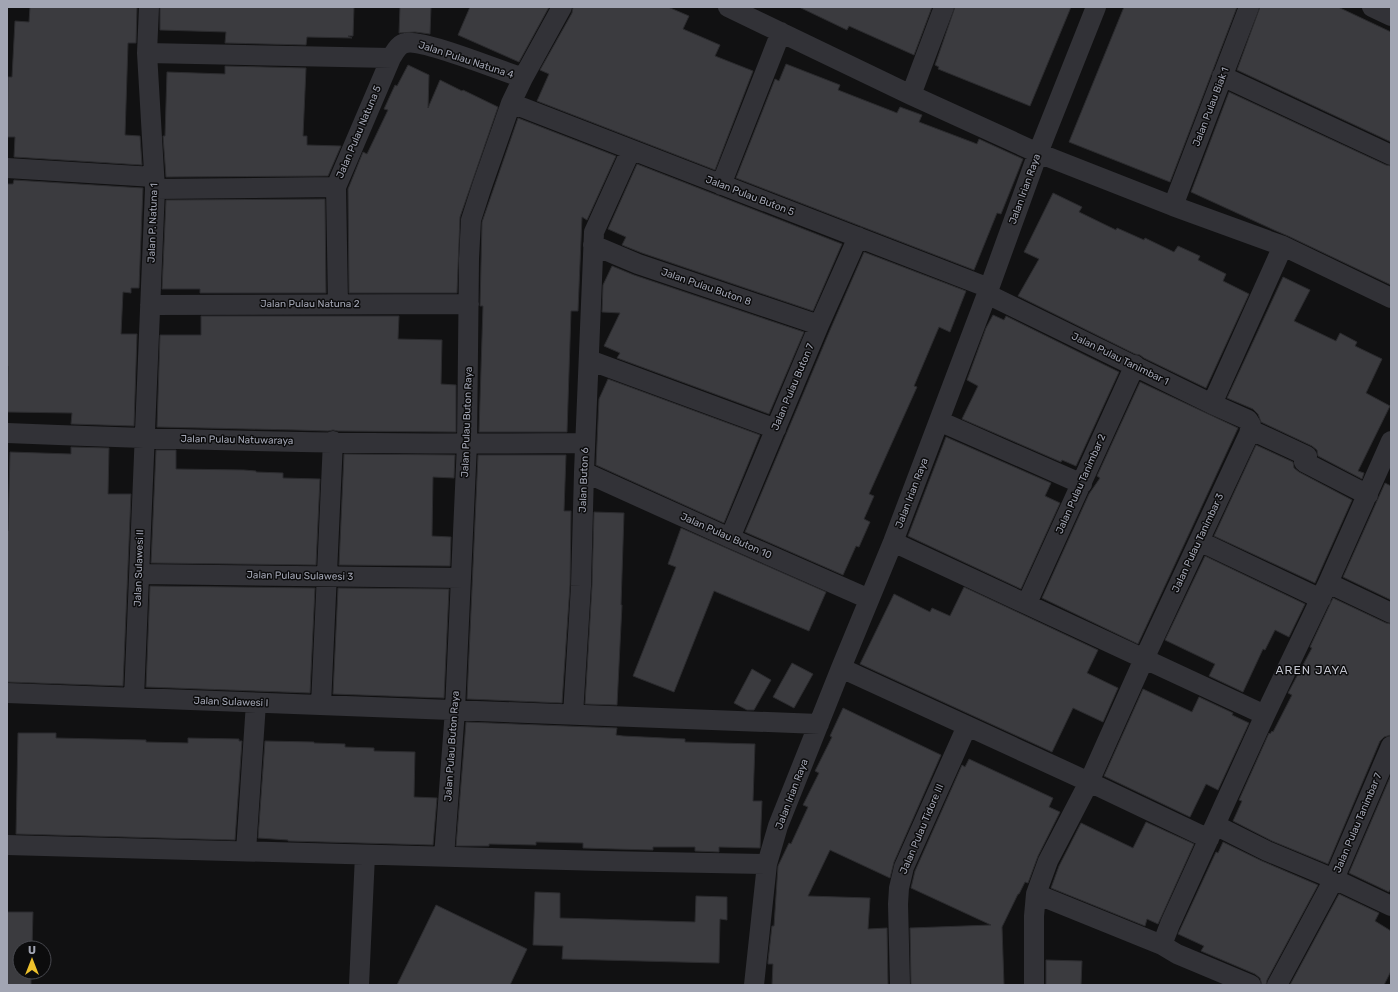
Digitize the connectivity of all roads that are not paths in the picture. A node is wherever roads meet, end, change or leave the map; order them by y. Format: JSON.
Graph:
{"nodes":[{"id":1,"x":149,"y":7,"type":"edge"},
{"id":2,"x":562,"y":7,"type":"edge"},
{"id":3,"x":728,"y":7,"type":"edge"},
{"id":4,"x":944,"y":7,"type":"edge"},
{"id":5,"x":1096,"y":7,"type":"edge"},
{"id":6,"x":1249,"y":7,"type":"edge"},
{"id":7,"x":1372,"y":7,"type":"edge"},
{"id":8,"x":1391,"y":16,"type":"edge"},
{"id":9,"x":781,"y":32,"type":"junction"},
{"id":10,"x":147,"y":53,"type":"junction"},
{"id":11,"x":391,"y":58,"type":"junction"},
{"id":12,"x":1222,"y":76,"type":"junction"},
{"id":13,"x":523,"y":78,"type":"junction"},
{"id":14,"x":911,"y":95,"type":"junction"},
{"id":15,"x":511,"y":104,"type":"junction"},
{"id":16,"x":631,"y":150,"type":"junction"},
{"id":17,"x":1038,"y":153,"type":"junction"},
{"id":18,"x":1391,"y":155,"type":"edge"},
{"id":19,"x":7,"y":168,"type":"edge"},
{"id":20,"x":155,"y":183,"type":"junction"},
{"id":21,"x":722,"y":185,"type":"junction"},
{"id":22,"x":336,"y":187,"type":"junction"},
{"id":23,"x":1174,"y":206,"type":"junction"},
{"id":24,"x":858,"y":237,"type":"junction"},
{"id":25,"x":593,"y":245,"type":"junction"},
{"id":26,"x":1283,"y":246,"type":"junction"},
{"id":27,"x":988,"y":291,"type":"junction"},
{"id":28,"x":1391,"y":298,"type":"edge"},
{"id":29,"x":338,"y":304,"type":"junction"},
{"id":30,"x":470,"y":304,"type":"junction"},
{"id":31,"x":150,"y":305,"type":"junction"},
{"id":32,"x":819,"y":325,"type":"junction"},
{"id":33,"x":589,"y":360,"type":"junction"},
{"id":34,"x":1135,"y":365,"type":"junction"},
{"id":35,"x":1212,"y":404,"type":"junction"},
{"id":36,"x":939,"y":421,"type":"junction"},
{"id":37,"x":1251,"y":428,"type":"junction"},
{"id":38,"x":776,"y":429,"type":"junction"},
{"id":39,"x":7,"y":433,"type":"edge"},
{"id":40,"x":144,"y":438,"type":"junction"},
{"id":41,"x":333,"y":442,"type":"junction"},
{"id":42,"x":1391,"y":442,"type":"edge"},
{"id":43,"x":585,"y":443,"type":"junction"},
{"id":44,"x":467,"y":444,"type":"junction"},
{"id":45,"x":1387,"y":464,"type":"edge"},
{"id":46,"x":584,"y":472,"type":"junction"},
{"id":47,"x":1082,"y":484,"type":"junction"},
{"id":48,"x":1368,"y":495,"type":"junction"},
{"id":49,"x":730,"y":538,"type":"junction"},
{"id":50,"x":1199,"y":541,"type":"junction"},
{"id":51,"x":893,"y":542,"type":"junction"},
{"id":52,"x":139,"y":574,"type":"junction"},
{"id":53,"x":327,"y":577,"type":"junction"},
{"id":54,"x":461,"y":578,"type":"junction"},
{"id":55,"x":1324,"y":591,"type":"junction"},
{"id":56,"x":870,"y":599,"type":"junction"},
{"id":57,"x":1027,"y":603,"type":"junction"},
{"id":58,"x":1391,"y":612,"type":"edge"},
{"id":59,"x":1144,"y":660,"type":"junction"},
{"id":60,"x":841,"y":668,"type":"junction"},
{"id":61,"x":7,"y":694,"type":"edge"},
{"id":62,"x":134,"y":698,"type":"junction"},
{"id":63,"x":256,"y":703,"type":"junction"},
{"id":64,"x":321,"y":705,"type":"junction"},
{"id":65,"x":455,"y":710,"type":"junction"},
{"id":66,"x":574,"y":715,"type":"junction"},
{"id":67,"x":1265,"y":715,"type":"junction"},
{"id":68,"x":819,"y":724,"type":"junction"},
{"id":69,"x":967,"y":726,"type":"junction"},
{"id":70,"x":1389,"y":757,"type":"edge"},
{"id":71,"x":1089,"y":782,"type":"junction"},
{"id":72,"x":1212,"y":832,"type":"junction"},
{"id":73,"x":7,"y":845,"type":"edge"},
{"id":74,"x":246,"y":851,"type":"junction"},
{"id":75,"x":365,"y":855,"type":"junction"},
{"id":76,"x":444,"y":857,"type":"junction"},
{"id":77,"x":767,"y":864,"type":"junction"},
{"id":78,"x":1334,"y":879,"type":"junction"},
{"id":79,"x":1036,"y":894,"type":"junction"},
{"id":80,"x":1391,"y":906,"type":"edge"},
{"id":81,"x":1162,"y":945,"type":"junction"},
{"id":82,"x":1224,"y":980,"type":"edge"},
{"id":83,"x":359,"y":985,"type":"edge"},
{"id":84,"x":754,"y":985,"type":"edge"},
{"id":85,"x":900,"y":985,"type":"edge"},
{"id":86,"x":1034,"y":985,"type":"edge"},
{"id":87,"x":1251,"y":985,"type":"edge"},
{"id":88,"x":1277,"y":985,"type":"edge"}],
"edges":[{"from":1,"to":10,"type":"street","name":"Jalan P. Natuna 1"},
{"from":2,"to":13,"type":"street","name":"Jalan Pulau Buton Raya"},
{"from":3,"to":9,"type":"street"},
{"from":4,"to":14,"type":"street"},
{"from":5,"to":17,"type":"street","name":"Jalan Irian Raya"},
{"from":6,"to":12,"type":"street","name":"Jalan Pulau Biak 1"},
{"from":7,"to":8,"type":"street"},
{"from":9,"to":14,"type":"street"},
{"from":9,"to":21,"type":"street"},
{"from":10,"to":11,"type":"street"},
{"from":10,"to":20,"type":"street","name":"Jalan P. Natuna 1"},
{"from":11,"to":13,"type":"street","name":"Jalan Pulau Natuna 4"},
{"from":11,"to":22,"type":"street","name":"Jalan Pulau Natuna 5"},
{"from":12,"to":18,"type":"street"},
{"from":12,"to":23,"type":"street","name":"Jalan Pulau Biak 1"},
{"from":13,"to":15,"type":"street","name":"Jalan Pulau Buton Raya"},
{"from":14,"to":17,"type":"street"},
{"from":15,"to":16,"type":"street","name":"Jalan Pulau Buton 5"},
{"from":15,"to":30,"type":"street","name":"Jalan Pulau Buton Raya"},
{"from":16,"to":21,"type":"street","name":"Jalan Pulau Buton 5"},
{"from":16,"to":25,"type":"street","name":"Jalan Buton 6"},
{"from":17,"to":23,"type":"street"},
{"from":17,"to":27,"type":"street","name":"Jalan Irian Raya"},
{"from":19,"to":20,"type":"street"},
{"from":20,"to":22,"type":"street"},
{"from":20,"to":31,"type":"street","name":"Jalan P. Natuna 1"},
{"from":21,"to":24,"type":"street","name":"Jalan Pulau Buton 5"},
{"from":22,"to":29,"type":"street","name":"Jalan Pulau Natuna 5"},
{"from":23,"to":26,"type":"street"},
{"from":24,"to":27,"type":"street","name":"Jalan Pulau Buton 5"},
{"from":24,"to":32,"type":"street","name":"Jalan Pulau Buton 7"},
{"from":25,"to":32,"type":"street","name":"Jalan Pulau Buton 8"},
{"from":25,"to":33,"type":"street","name":"Jalan Buton 6"},
{"from":26,"to":28,"type":"street"},
{"from":26,"to":35,"type":"street"},
{"from":27,"to":34,"type":"street","name":"Jalan Pulau Tanimbar 1"},
{"from":27,"to":36,"type":"street","name":"Jalan Irian Raya"},
{"from":29,"to":30,"type":"street","name":"Jalan Pulau Natuna 2"},
{"from":29,"to":31,"type":"street","name":"Jalan Pulau Natuna 2"},
{"from":30,"to":44,"type":"street","name":"Jalan Pulau Buton Raya"},
{"from":31,"to":40,"type":"street","name":"Jalan P. Natuna 1"},
{"from":32,"to":38,"type":"street","name":"Jalan Pulau Buton 7"},
{"from":33,"to":38,"type":"street"},
{"from":33,"to":43,"type":"street","name":"Jalan Buton 6"},
{"from":34,"to":35,"type":"street","name":"Jalan Pulau Tanimbar 1"},
{"from":34,"to":47,"type":"street","name":"Jalan Pulau Tanimbar 2"},
{"from":35,"to":37,"type":"street","name":"Jalan Pulau Tanimbar 1"},
{"from":36,"to":47,"type":"street"},
{"from":36,"to":51,"type":"street","name":"Jalan Irian Raya"},
{"from":37,"to":48,"type":"street","name":"Jalan Pulau Tanimbar 1"},
{"from":37,"to":50,"type":"street","name":"Jalan Pulau Tanimbar 3"},
{"from":38,"to":49,"type":"street","name":"Jalan Pulau Buton 7"},
{"from":39,"to":40,"type":"street","name":"Jalan Pulau Natuwaraya"},
{"from":40,"to":41,"type":"street","name":"Jalan Pulau Natuwaraya"},
{"from":40,"to":52,"type":"street","name":"Jalan Sulawesi II"},
{"from":41,"to":44,"type":"street","name":"Jalan Pulau Natuwaraya"},
{"from":41,"to":53,"type":"street"},
{"from":42,"to":45,"type":"street"},
{"from":43,"to":44,"type":"street"},
{"from":43,"to":46,"type":"street","name":"Jalan Buton 6"},
{"from":44,"to":54,"type":"street","name":"Jalan Pulau Buton Raya"},
{"from":45,"to":48,"type":"street"},
{"from":46,"to":49,"type":"street","name":"Jalan Pulau Buton 10"},
{"from":46,"to":66,"type":"street","name":"Jalan Buton 6"},
{"from":47,"to":57,"type":"street","name":"Jalan Pulau Tanimbar 2"},
{"from":48,"to":55,"type":"street"},
{"from":49,"to":56,"type":"street","name":"Jalan Pulau Buton 10"},
{"from":50,"to":55,"type":"street"},
{"from":50,"to":59,"type":"street","name":"Jalan Pulau Tanimbar 3"},
{"from":51,"to":56,"type":"street","name":"Jalan Irian Raya"},
{"from":51,"to":57,"type":"street"},
{"from":52,"to":53,"type":"street","name":"Jalan Pulau Sulawesi 3"},
{"from":52,"to":62,"type":"street","name":"Jalan Sulawesi II"},
{"from":53,"to":54,"type":"street","name":"Jalan Pulau Sulawesi 3"},
{"from":53,"to":64,"type":"street"},
{"from":54,"to":65,"type":"street","name":"Jalan Pulau Buton Raya"},
{"from":55,"to":58,"type":"street"},
{"from":55,"to":67,"type":"street"},
{"from":56,"to":60,"type":"street","name":"Jalan Irian Raya"},
{"from":57,"to":59,"type":"street"},
{"from":59,"to":67,"type":"street"},
{"from":59,"to":71,"type":"street","name":"Jalan Pulau Tanimbar 3"},
{"from":60,"to":68,"type":"street","name":"Jalan Irian Raya"},
{"from":60,"to":69,"type":"street"},
{"from":61,"to":62,"type":"street","name":"Jalan Sulawesi I"},
{"from":62,"to":63,"type":"street","name":"Jalan Sulawesi I"},
{"from":63,"to":64,"type":"street","name":"Jalan Sulawesi I"},
{"from":63,"to":74,"type":"street"},
{"from":64,"to":65,"type":"street","name":"Jalan Sulawesi I"},
{"from":65,"to":66,"type":"street","name":"Jalan Sulawesi I"},
{"from":65,"to":76,"type":"street","name":"Jalan Pulau Buton Raya"},
{"from":66,"to":68,"type":"street","name":"Jalan Sulawesi I"},
{"from":67,"to":72,"type":"street"},
{"from":68,"to":77,"type":"street","name":"Jalan Irian Raya"},
{"from":69,"to":71,"type":"street"},
{"from":69,"to":85,"type":"street","name":"Jalan Pulau Tidore III"},
{"from":70,"to":78,"type":"street","name":"Jalan Pulau Tanimbar 7"},
{"from":71,"to":72,"type":"street"},
{"from":71,"to":79,"type":"street","name":"Jalan Pulau Tanimbar 3"},
{"from":72,"to":78,"type":"street"},
{"from":72,"to":81,"type":"street"},
{"from":73,"to":74,"type":"street"},
{"from":74,"to":75,"type":"street"},
{"from":75,"to":76,"type":"street"},
{"from":75,"to":83,"type":"street"},
{"from":76,"to":77,"type":"street"},
{"from":77,"to":84,"type":"street","name":"Jalan Irian Raya"},
{"from":78,"to":80,"type":"street"},
{"from":78,"to":88,"type":"street","name":"Jalan Pulau Tanimbar 7"},
{"from":79,"to":81,"type":"street"},
{"from":79,"to":86,"type":"street","name":"Jalan Pulau Tanimbar 3"},
{"from":81,"to":82,"type":"street"},
{"from":82,"to":87,"type":"street"}]}
